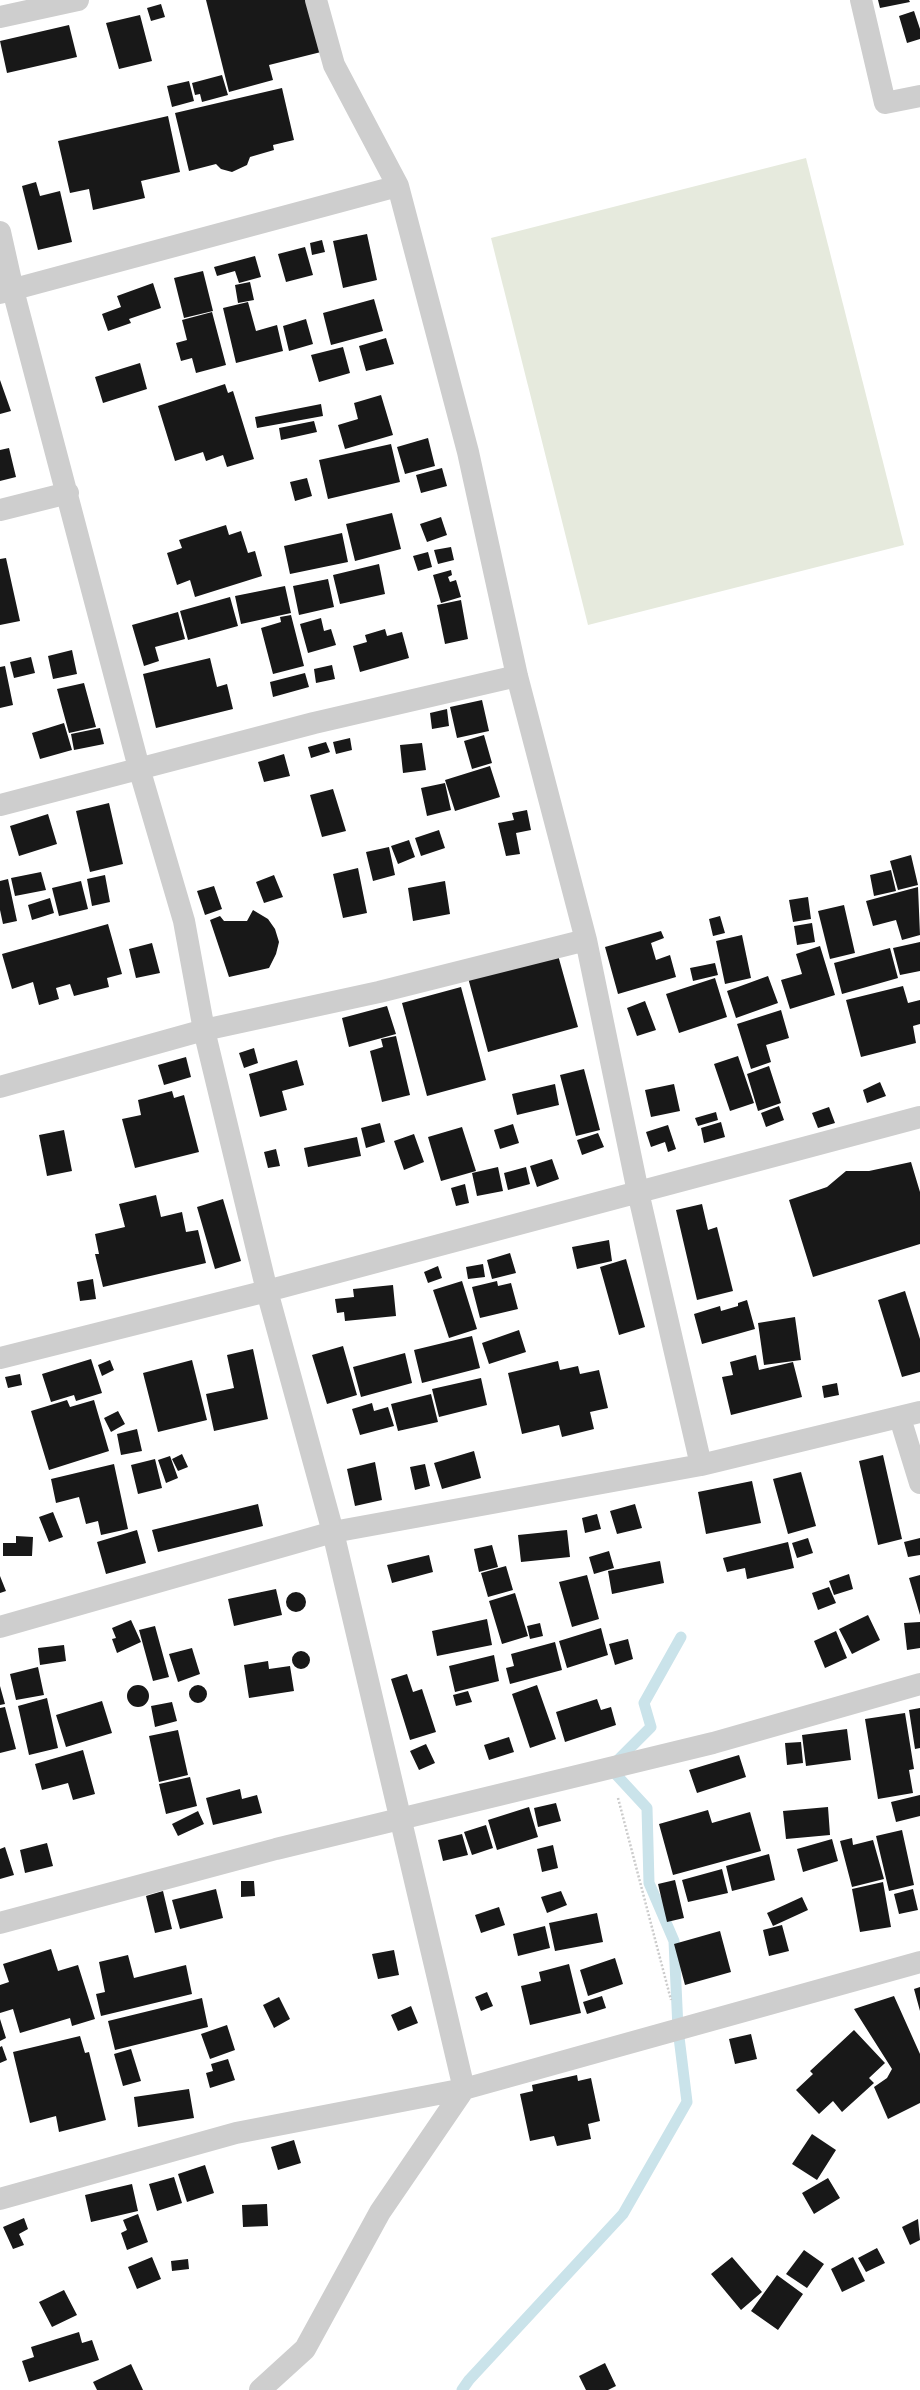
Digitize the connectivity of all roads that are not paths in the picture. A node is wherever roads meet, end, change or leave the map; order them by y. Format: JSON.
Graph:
{"nodes":[{"id":1,"x":78,"y":0,"type":"edge"},
{"id":2,"x":316,"y":0,"type":"edge"},
{"id":3,"x":861,"y":0,"type":"edge"},
{"id":4,"x":0,"y":17,"type":"edge"},
{"id":5,"x":920,"y":96,"type":"edge"},
{"id":6,"x":398,"y":186,"type":"junction"},
{"id":7,"x":0,"y":232,"type":"edge"},
{"id":8,"x":6,"y":291,"type":"edge"},
{"id":9,"x":68,"y":493,"type":"junction"},
{"id":10,"x":0,"y":510,"type":"edge"},
{"id":11,"x":518,"y":676,"type":"junction"},
{"id":12,"x":139,"y":768,"type":"junction"},
{"id":13,"x":0,"y":805,"type":"edge"},
{"id":14,"x":586,"y":940,"type":"junction"},
{"id":15,"x":204,"y":1030,"type":"junction"},
{"id":16,"x":0,"y":1087,"type":"edge"},
{"id":17,"x":920,"y":1118,"type":"edge"},
{"id":18,"x":638,"y":1192,"type":"junction"},
{"id":19,"x":267,"y":1291,"type":"junction"},
{"id":20,"x":0,"y":1358,"type":"edge"},
{"id":21,"x":910,"y":1415,"type":"edge"},
{"id":22,"x":701,"y":1464,"type":"junction"},
{"id":23,"x":920,"y":1483,"type":"edge"},
{"id":24,"x":333,"y":1532,"type":"junction"},
{"id":25,"x":0,"y":1627,"type":"edge"},
{"id":26,"x":920,"y":1684,"type":"edge"},
{"id":27,"x":400,"y":1820,"type":"junction"},
{"id":28,"x":0,"y":1923,"type":"edge"},
{"id":29,"x":920,"y":1962,"type":"edge"},
{"id":30,"x":464,"y":2089,"type":"junction"},
{"id":31,"x":0,"y":2199,"type":"edge"},
{"id":32,"x":260,"y":2390,"type":"edge"}],
"edges":[{"from":1,"to":4,"type":"street"},
{"from":2,"to":6,"type":"street"},
{"from":3,"to":5,"type":"street"},
{"from":6,"to":8,"type":"street"},
{"from":6,"to":11,"type":"street"},
{"from":7,"to":8,"type":"street"},
{"from":8,"to":9,"type":"street"},
{"from":9,"to":10,"type":"street"},
{"from":9,"to":12,"type":"street"},
{"from":11,"to":12,"type":"street"},
{"from":11,"to":14,"type":"street"},
{"from":12,"to":13,"type":"street"},
{"from":12,"to":15,"type":"street"},
{"from":14,"to":15,"type":"street"},
{"from":14,"to":18,"type":"street"},
{"from":15,"to":16,"type":"street"},
{"from":15,"to":19,"type":"street"},
{"from":17,"to":18,"type":"street"},
{"from":18,"to":19,"type":"street"},
{"from":18,"to":22,"type":"street"},
{"from":19,"to":20,"type":"street"},
{"from":19,"to":24,"type":"street"},
{"from":21,"to":22,"type":"street"},
{"from":21,"to":23,"type":"street"},
{"from":22,"to":24,"type":"street"},
{"from":24,"to":25,"type":"street"},
{"from":24,"to":27,"type":"street"},
{"from":26,"to":27,"type":"street"},
{"from":27,"to":28,"type":"street"},
{"from":27,"to":30,"type":"street"},
{"from":29,"to":30,"type":"street"},
{"from":30,"to":31,"type":"street"},
{"from":30,"to":32,"type":"street"}]}
